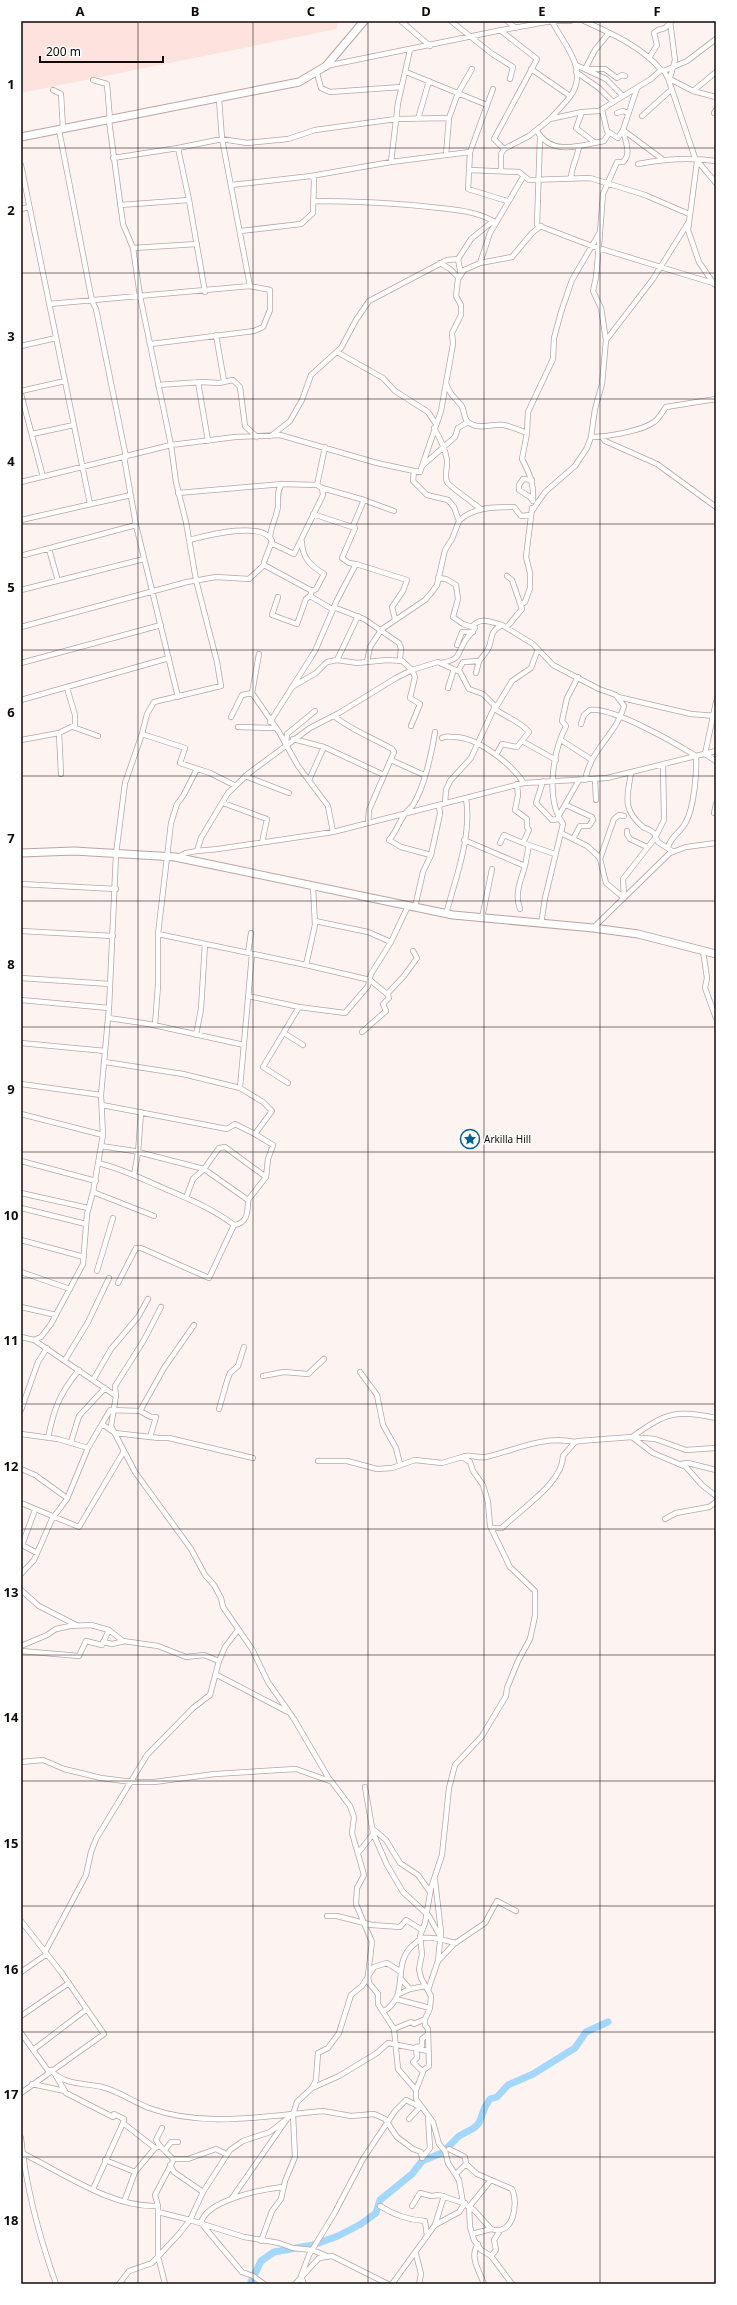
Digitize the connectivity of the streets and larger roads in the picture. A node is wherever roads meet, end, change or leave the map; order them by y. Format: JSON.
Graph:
{"nodes":[{"id":1,"x":364,"y":21,"type":"edge"},
{"id":2,"x":401,"y":21,"type":"edge"},
{"id":3,"x":451,"y":21,"type":"edge"},
{"id":4,"x":507,"y":21,"type":"edge"},
{"id":5,"x":552,"y":21,"type":"edge"},
{"id":6,"x":570,"y":21,"type":"edge"},
{"id":7,"x":584,"y":21,"type":"edge"},
{"id":8,"x":670,"y":22,"type":"edge"},
{"id":9,"x":516,"y":28,"type":"junction"},
{"id":10,"x":500,"y":30,"type":"junction"},
{"id":11,"x":609,"y":33,"type":"junction"},
{"id":12,"x":472,"y":37,"type":"junction"},
{"id":13,"x":716,"y":39,"type":"edge"},
{"id":14,"x":430,"y":46,"type":"junction"},
{"id":15,"x":410,"y":50,"type":"junction"},
{"id":16,"x":649,"y":58,"type":"junction"},
{"id":17,"x":576,"y":65,"type":"junction"},
{"id":18,"x":326,"y":66,"type":"junction"},
{"id":19,"x":674,"y":67,"type":"junction"},
{"id":20,"x":472,"y":69,"type":"dead end"},
{"id":21,"x":531,"y":69,"type":"junction"},
{"id":22,"x":585,"y":69,"type":"junction"},
{"id":23,"x":662,"y":71,"type":"junction"},
{"id":24,"x":406,"y":72,"type":"junction"},
{"id":25,"x":576,"y":72,"type":"junction"},
{"id":26,"x":716,"y":72,"type":"edge"},
{"id":27,"x":317,"y":73,"type":"junction"},
{"id":28,"x":626,"y":76,"type":"dead end"},
{"id":29,"x":669,"y":78,"type":"junction"},
{"id":30,"x":510,"y":79,"type":"dead end"},
{"id":31,"x":93,"y":80,"type":"dead end"},
{"id":32,"x":429,"y":81,"type":"junction"},
{"id":33,"x":401,"y":87,"type":"junction"},
{"id":34,"x":637,"y":88,"type":"junction"},
{"id":35,"x":493,"y":89,"type":"dead end"},
{"id":36,"x":672,"y":89,"type":"junction"},
{"id":37,"x":53,"y":90,"type":"dead end"},
{"id":38,"x":693,"y":91,"type":"junction"},
{"id":39,"x":458,"y":94,"type":"junction"},
{"id":40,"x":570,"y":96,"type":"junction"},
{"id":41,"x":623,"y":96,"type":"junction"},
{"id":42,"x":716,"y":97,"type":"edge"},
{"id":43,"x":219,"y":99,"type":"junction"},
{"id":44,"x":613,"y":102,"type":"junction"},
{"id":45,"x":487,"y":104,"type":"junction"},
{"id":46,"x":602,"y":110,"type":"junction"},
{"id":47,"x":582,"y":112,"type":"junction"},
{"id":48,"x":617,"y":113,"type":"dead end"},
{"id":49,"x":628,"y":113,"type":"junction"},
{"id":50,"x":642,"y":116,"type":"dead end"},
{"id":51,"x":418,"y":118,"type":"junction"},
{"id":52,"x":449,"y":118,"type":"junction"},
{"id":53,"x":396,"y":119,"type":"junction"},
{"id":54,"x":550,"y":119,"type":"junction"},
{"id":55,"x":109,"y":120,"type":"junction"},
{"id":56,"x":61,"y":130,"type":"junction"},
{"id":57,"x":623,"y":130,"type":"junction"},
{"id":58,"x":537,"y":131,"type":"junction"},
{"id":59,"x":609,"y":133,"type":"junction"},
{"id":60,"x":540,"y":137,"type":"junction"},
{"id":61,"x":21,"y":138,"type":"edge"},
{"id":62,"x":222,"y":138,"type":"junction"},
{"id":63,"x":594,"y":142,"type":"junction"},
{"id":64,"x":580,"y":147,"type":"junction"},
{"id":65,"x":178,"y":148,"type":"junction"},
{"id":66,"x":504,"y":149,"type":"junction"},
{"id":67,"x":470,"y":152,"type":"junction"},
{"id":68,"x":446,"y":155,"type":"junction"},
{"id":69,"x":113,"y":158,"type":"junction"},
{"id":70,"x":662,"y":159,"type":"junction"},
{"id":71,"x":696,"y":160,"type":"junction"},
{"id":72,"x":716,"y":160,"type":"edge"},
{"id":73,"x":390,"y":162,"type":"junction"},
{"id":74,"x":638,"y":164,"type":"dead end"},
{"id":75,"x":21,"y":166,"type":"edge"},
{"id":76,"x":470,"y":170,"type":"junction"},
{"id":77,"x":501,"y":171,"type":"junction"},
{"id":78,"x":311,"y":176,"type":"junction"},
{"id":79,"x":523,"y":177,"type":"junction"},
{"id":80,"x":571,"y":177,"type":"junction"},
{"id":81,"x":540,"y":179,"type":"junction"},
{"id":82,"x":606,"y":183,"type":"junction"},
{"id":83,"x":716,"y":183,"type":"edge"},
{"id":84,"x":231,"y":185,"type":"junction"},
{"id":85,"x":189,"y":200,"type":"junction"},
{"id":86,"x":314,"y":201,"type":"junction"},
{"id":87,"x":508,"y":201,"type":"junction"},
{"id":88,"x":120,"y":205,"type":"junction"},
{"id":89,"x":30,"y":207,"type":"junction"},
{"id":90,"x":21,"y":209,"type":"edge"},
{"id":91,"x":690,"y":214,"type":"junction"},
{"id":92,"x":494,"y":222,"type":"junction"},
{"id":93,"x":688,"y":223,"type":"junction"},
{"id":94,"x":542,"y":226,"type":"junction"},
{"id":95,"x":240,"y":231,"type":"junction"},
{"id":96,"x":600,"y":232,"type":"junction"},
{"id":97,"x":197,"y":244,"type":"junction"},
{"id":98,"x":592,"y":246,"type":"junction"},
{"id":99,"x":132,"y":248,"type":"junction"},
{"id":100,"x":600,"y":248,"type":"junction"},
{"id":101,"x":458,"y":258,"type":"junction"},
{"id":102,"x":440,"y":263,"type":"junction"},
{"id":103,"x":480,"y":263,"type":"junction"},
{"id":104,"x":660,"y":267,"type":"junction"},
{"id":105,"x":460,"y":276,"type":"junction"},
{"id":106,"x":715,"y":285,"type":"edge"},
{"id":107,"x":250,"y":286,"type":"junction"},
{"id":108,"x":205,"y":292,"type":"junction"},
{"id":109,"x":140,"y":296,"type":"junction"},
{"id":110,"x":92,"y":301,"type":"junction"},
{"id":111,"x":49,"y":304,"type":"junction"},
{"id":112,"x":216,"y":336,"type":"junction"},
{"id":113,"x":56,"y":338,"type":"junction"},
{"id":114,"x":606,"y":340,"type":"junction"},
{"id":115,"x":151,"y":344,"type":"junction"},
{"id":116,"x":21,"y":346,"type":"edge"},
{"id":117,"x":337,"y":352,"type":"junction"},
{"id":118,"x":65,"y":381,"type":"junction"},
{"id":119,"x":224,"y":381,"type":"junction"},
{"id":120,"x":198,"y":382,"type":"junction"},
{"id":121,"x":446,"y":382,"type":"junction"},
{"id":122,"x":158,"y":385,"type":"junction"},
{"id":123,"x":21,"y":392,"type":"edge"},
{"id":124,"x":716,"y":399,"type":"edge"},
{"id":125,"x":468,"y":422,"type":"junction"},
{"id":126,"x":74,"y":425,"type":"junction"},
{"id":127,"x":435,"y":426,"type":"junction"},
{"id":128,"x":527,"y":433,"type":"junction"},
{"id":129,"x":32,"y":434,"type":"junction"},
{"id":130,"x":271,"y":436,"type":"junction"},
{"id":131,"x":258,"y":437,"type":"junction"},
{"id":132,"x":602,"y":437,"type":"junction"},
{"id":133,"x":591,"y":438,"type":"junction"},
{"id":134,"x":208,"y":440,"type":"junction"},
{"id":135,"x":171,"y":445,"type":"junction"},
{"id":136,"x":325,"y":447,"type":"junction"},
{"id":137,"x":444,"y":447,"type":"junction"},
{"id":138,"x":125,"y":457,"type":"junction"},
{"id":139,"x":82,"y":467,"type":"junction"},
{"id":140,"x":421,"y":468,"type":"junction"},
{"id":141,"x":414,"y":472,"type":"junction"},
{"id":142,"x":43,"y":477,"type":"junction"},
{"id":143,"x":532,"y":480,"type":"junction"},
{"id":144,"x":21,"y":482,"type":"edge"},
{"id":145,"x":282,"y":484,"type":"junction"},
{"id":146,"x":320,"y":487,"type":"junction"},
{"id":147,"x":178,"y":493,"type":"junction"},
{"id":148,"x":131,"y":495,"type":"junction"},
{"id":149,"x":364,"y":500,"type":"junction"},
{"id":150,"x":533,"y":500,"type":"junction"},
{"id":151,"x":90,"y":504,"type":"junction"},
{"id":152,"x":716,"y":507,"type":"edge"},
{"id":153,"x":482,"y":509,"type":"junction"},
{"id":154,"x":394,"y":511,"type":"dead end"},
{"id":155,"x":531,"y":513,"type":"junction"},
{"id":156,"x":313,"y":514,"type":"junction"},
{"id":157,"x":21,"y":520,"type":"edge"},
{"id":158,"x":458,"y":521,"type":"junction"},
{"id":159,"x":136,"y":525,"type":"junction"},
{"id":160,"x":353,"y":526,"type":"junction"},
{"id":161,"x":189,"y":540,"type":"junction"},
{"id":162,"x":270,"y":540,"type":"junction"},
{"id":163,"x":302,"y":541,"type":"junction"},
{"id":164,"x":49,"y":549,"type":"junction"},
{"id":165,"x":24,"y":555,"type":"dead end"},
{"id":166,"x":144,"y":559,"type":"junction"},
{"id":167,"x":356,"y":564,"type":"junction"},
{"id":168,"x":264,"y":566,"type":"junction"},
{"id":169,"x":507,"y":576,"type":"dead end"},
{"id":170,"x":438,"y":578,"type":"junction"},
{"id":171,"x":196,"y":580,"type":"junction"},
{"id":172,"x":58,"y":581,"type":"junction"},
{"id":173,"x":21,"y":590,"type":"edge"},
{"id":174,"x":154,"y":591,"type":"junction"},
{"id":175,"x":312,"y":591,"type":"junction"},
{"id":176,"x":310,"y":596,"type":"junction"},
{"id":177,"x":278,"y":597,"type":"dead end"},
{"id":178,"x":522,"y":604,"type":"junction"},
{"id":179,"x":332,"y":609,"type":"junction"},
{"id":180,"x":358,"y":616,"type":"junction"},
{"id":181,"x":395,"y":619,"type":"junction"},
{"id":182,"x":161,"y":625,"type":"junction"},
{"id":183,"x":502,"y":625,"type":"junction"},
{"id":184,"x":21,"y":627,"type":"edge"},
{"id":185,"x":507,"y":627,"type":"junction"},
{"id":186,"x":382,"y":630,"type":"junction"},
{"id":187,"x":472,"y":630,"type":"junction"},
{"id":188,"x":457,"y":645,"type":"dead end"},
{"id":189,"x":538,"y":649,"type":"junction"},
{"id":190,"x":259,"y":654,"type":"dead end"},
{"id":191,"x":170,"y":658,"type":"junction"},
{"id":192,"x":337,"y":660,"type":"junction"},
{"id":193,"x":402,"y":661,"type":"junction"},
{"id":194,"x":479,"y":661,"type":"junction"},
{"id":195,"x":367,"y":662,"type":"junction"},
{"id":196,"x":21,"y":663,"type":"edge"},
{"id":197,"x":441,"y":663,"type":"junction"},
{"id":198,"x":412,"y":670,"type":"junction"},
{"id":199,"x":456,"y":670,"type":"junction"},
{"id":200,"x":476,"y":673,"type":"dead end"},
{"id":201,"x":578,"y":677,"type":"junction"},
{"id":202,"x":292,"y":687,"type":"junction"},
{"id":203,"x":67,"y":688,"type":"junction"},
{"id":204,"x":448,"y":688,"type":"dead end"},
{"id":205,"x":252,"y":693,"type":"junction"},
{"id":206,"x":178,"y":697,"type":"junction"},
{"id":207,"x":618,"y":697,"type":"junction"},
{"id":208,"x":21,"y":700,"type":"edge"},
{"id":209,"x":716,"y":702,"type":"edge"},
{"id":210,"x":495,"y":709,"type":"junction"},
{"id":211,"x":315,"y":711,"type":"dead end"},
{"id":212,"x":334,"y":716,"type":"junction"},
{"id":213,"x":714,"y":716,"type":"edge"},
{"id":214,"x":231,"y":717,"type":"dead end"},
{"id":215,"x":620,"y":717,"type":"junction"},
{"id":216,"x":270,"y":722,"type":"junction"},
{"id":217,"x":581,"y":724,"type":"dead end"},
{"id":218,"x":412,"y":726,"type":"dead end"},
{"id":219,"x":73,"y":727,"type":"junction"},
{"id":220,"x":238,"y":727,"type":"dead end"},
{"id":221,"x":275,"y":728,"type":"junction"},
{"id":222,"x":435,"y":732,"type":"dead end"},
{"id":223,"x":59,"y":733,"type":"junction"},
{"id":224,"x":142,"y":734,"type":"junction"},
{"id":225,"x":98,"y":736,"type":"dead end"},
{"id":226,"x":442,"y":738,"type":"dead end"},
{"id":227,"x":293,"y":739,"type":"junction"},
{"id":228,"x":21,"y":740,"type":"edge"},
{"id":229,"x":561,"y":740,"type":"junction"},
{"id":230,"x":522,"y":741,"type":"junction"},
{"id":231,"x":286,"y":744,"type":"junction"},
{"id":232,"x":478,"y":744,"type":"junction"},
{"id":233,"x":324,"y":748,"type":"junction"},
{"id":234,"x":716,"y":751,"type":"edge"},
{"id":235,"x":705,"y":754,"type":"junction"},
{"id":236,"x":496,"y":755,"type":"junction"},
{"id":237,"x":696,"y":756,"type":"junction"},
{"id":238,"x":391,"y":760,"type":"junction"},
{"id":239,"x":556,"y":760,"type":"junction"},
{"id":240,"x":592,"y":760,"type":"junction"},
{"id":241,"x":716,"y":761,"type":"edge"},
{"id":242,"x":663,"y":764,"type":"junction"},
{"id":243,"x":197,"y":769,"type":"junction"},
{"id":244,"x":631,"y":773,"type":"junction"},
{"id":245,"x":61,"y":774,"type":"dead end"},
{"id":246,"x":384,"y":775,"type":"junction"},
{"id":247,"x":244,"y":776,"type":"junction"},
{"id":248,"x":424,"y":776,"type":"junction"},
{"id":249,"x":595,"y":779,"type":"junction"},
{"id":250,"x":309,"y":780,"type":"junction"},
{"id":251,"x":553,"y":780,"type":"junction"},
{"id":252,"x":579,"y":780,"type":"junction"},
{"id":253,"x":586,"y":780,"type":"junction"},
{"id":254,"x":542,"y":781,"type":"junction"},
{"id":255,"x":524,"y":783,"type":"junction"},
{"id":256,"x":517,"y":784,"type":"junction"},
{"id":257,"x":234,"y":785,"type":"junction"},
{"id":258,"x":289,"y":793,"type":"dead end"},
{"id":259,"x":466,"y":798,"type":"junction"},
{"id":260,"x":596,"y":800,"type":"dead end"},
{"id":261,"x":223,"y":803,"type":"junction"},
{"id":262,"x":444,"y":803,"type":"junction"},
{"id":263,"x":716,"y":804,"type":"edge"},
{"id":264,"x":439,"y":805,"type":"junction"},
{"id":265,"x":566,"y":805,"type":"junction"},
{"id":266,"x":714,"y":813,"type":"dead end"},
{"id":267,"x":404,"y":814,"type":"junction"},
{"id":268,"x":624,"y":816,"type":"dead end"},
{"id":269,"x":558,"y":818,"type":"junction"},
{"id":270,"x":368,"y":823,"type":"junction"},
{"id":271,"x":628,"y":831,"type":"dead end"},
{"id":272,"x":333,"y":832,"type":"junction"},
{"id":273,"x":561,"y":833,"type":"junction"},
{"id":274,"x":655,"y":838,"type":"junction"},
{"id":275,"x":573,"y":839,"type":"junction"},
{"id":276,"x":464,"y":840,"type":"junction"},
{"id":277,"x":262,"y":843,"type":"junction"},
{"id":278,"x":500,"y":843,"type":"dead end"},
{"id":279,"x":523,"y":843,"type":"junction"},
{"id":280,"x":716,"y":843,"type":"edge"},
{"id":281,"x":529,"y":845,"type":"junction"},
{"id":282,"x":647,"y":847,"type":"junction"},
{"id":283,"x":668,"y":847,"type":"junction"},
{"id":284,"x":197,"y":850,"type":"junction"},
{"id":285,"x":21,"y":853,"type":"edge"},
{"id":286,"x":670,"y":853,"type":"junction"},
{"id":287,"x":116,"y":854,"type":"junction"},
{"id":288,"x":555,"y":854,"type":"junction"},
{"id":289,"x":431,"y":855,"type":"junction"},
{"id":290,"x":167,"y":857,"type":"junction"},
{"id":291,"x":178,"y":857,"type":"junction"},
{"id":292,"x":600,"y":859,"type":"junction"},
{"id":293,"x":526,"y":866,"type":"junction"},
{"id":294,"x":492,"y":869,"type":"dead end"},
{"id":295,"x":21,"y":884,"type":"edge"},
{"id":296,"x":313,"y":886,"type":"junction"},
{"id":297,"x":116,"y":889,"type":"junction"},
{"id":298,"x":624,"y":898,"type":"junction"},
{"id":299,"x":411,"y":907,"type":"junction"},
{"id":300,"x":520,"y":909,"type":"dead end"},
{"id":301,"x":446,"y":914,"type":"junction"},
{"id":302,"x":482,"y":918,"type":"junction"},
{"id":303,"x":315,"y":921,"type":"junction"},
{"id":304,"x":541,"y":924,"type":"junction"},
{"id":305,"x":594,"y":928,"type":"junction"},
{"id":306,"x":21,"y":931,"type":"edge"},
{"id":307,"x":251,"y":933,"type":"dead end"},
{"id":308,"x":158,"y":934,"type":"junction"},
{"id":309,"x":113,"y":936,"type":"junction"},
{"id":310,"x":391,"y":942,"type":"junction"},
{"id":311,"x":205,"y":944,"type":"junction"},
{"id":312,"x":413,"y":951,"type":"dead end"},
{"id":313,"x":703,"y":951,"type":"junction"},
{"id":314,"x":250,"y":953,"type":"junction"},
{"id":315,"x":716,"y":954,"type":"edge"},
{"id":316,"x":306,"y":965,"type":"junction"},
{"id":317,"x":21,"y":978,"type":"edge"},
{"id":318,"x":370,"y":980,"type":"junction"},
{"id":319,"x":110,"y":984,"type":"junction"},
{"id":320,"x":387,"y":994,"type":"junction"},
{"id":321,"x":248,"y":996,"type":"junction"},
{"id":322,"x":21,"y":1000,"type":"edge"},
{"id":323,"x":299,"y":1007,"type":"junction"},
{"id":324,"x":109,"y":1008,"type":"junction"},
{"id":325,"x":109,"y":1018,"type":"junction"},
{"id":326,"x":716,"y":1018,"type":"edge"},
{"id":327,"x":155,"y":1025,"type":"junction"},
{"id":328,"x":362,"y":1032,"type":"dead end"},
{"id":329,"x":284,"y":1033,"type":"junction"},
{"id":330,"x":196,"y":1035,"type":"junction"},
{"id":331,"x":21,"y":1043,"type":"edge"},
{"id":332,"x":244,"y":1045,"type":"junction"},
{"id":333,"x":303,"y":1045,"type":"dead end"},
{"id":334,"x":105,"y":1051,"type":"junction"},
{"id":335,"x":105,"y":1062,"type":"junction"},
{"id":336,"x":288,"y":1083,"type":"dead end"},
{"id":337,"x":21,"y":1084,"type":"edge"},
{"id":338,"x":240,"y":1088,"type":"junction"},
{"id":339,"x":101,"y":1095,"type":"junction"},
{"id":340,"x":102,"y":1105,"type":"junction"},
{"id":341,"x":141,"y":1112,"type":"junction"},
{"id":342,"x":21,"y":1114,"type":"edge"},
{"id":343,"x":255,"y":1134,"type":"junction"},
{"id":344,"x":102,"y":1135,"type":"junction"},
{"id":345,"x":101,"y":1146,"type":"junction"},
{"id":346,"x":138,"y":1152,"type":"junction"},
{"id":347,"x":21,"y":1161,"type":"edge"},
{"id":348,"x":98,"y":1163,"type":"junction"},
{"id":349,"x":204,"y":1169,"type":"junction"},
{"id":350,"x":134,"y":1175,"type":"junction"},
{"id":351,"x":266,"y":1177,"type":"junction"},
{"id":352,"x":96,"y":1181,"type":"junction"},
{"id":353,"x":94,"y":1192,"type":"junction"},
{"id":354,"x":21,"y":1193,"type":"edge"},
{"id":355,"x":186,"y":1198,"type":"junction"},
{"id":356,"x":248,"y":1200,"type":"junction"},
{"id":357,"x":21,"y":1208,"type":"edge"},
{"id":358,"x":88,"y":1208,"type":"junction"},
{"id":359,"x":154,"y":1216,"type":"dead end"},
{"id":360,"x":113,"y":1218,"type":"dead end"},
{"id":361,"x":86,"y":1224,"type":"junction"},
{"id":362,"x":234,"y":1225,"type":"junction"},
{"id":363,"x":21,"y":1240,"type":"edge"},
{"id":364,"x":84,"y":1256,"type":"junction"},
{"id":365,"x":97,"y":1271,"type":"dead end"},
{"id":366,"x":21,"y":1272,"type":"edge"},
{"id":367,"x":109,"y":1278,"type":"dead end"},
{"id":368,"x":118,"y":1282,"type":"dead end"},
{"id":369,"x":70,"y":1289,"type":"junction"},
{"id":370,"x":148,"y":1299,"type":"dead end"},
{"id":371,"x":21,"y":1307,"type":"edge"},
{"id":372,"x":161,"y":1307,"type":"dead end"},
{"id":373,"x":56,"y":1315,"type":"junction"},
{"id":374,"x":194,"y":1325,"type":"dead end"},
{"id":375,"x":21,"y":1337,"type":"edge"},
{"id":376,"x":34,"y":1340,"type":"junction"},
{"id":377,"x":244,"y":1347,"type":"dead end"},
{"id":378,"x":47,"y":1348,"type":"junction"},
{"id":379,"x":324,"y":1359,"type":"dead end"},
{"id":380,"x":65,"y":1360,"type":"junction"},
{"id":381,"x":79,"y":1370,"type":"junction"},
{"id":382,"x":360,"y":1372,"type":"dead end"},
{"id":383,"x":263,"y":1376,"type":"dead end"},
{"id":384,"x":93,"y":1380,"type":"junction"},
{"id":385,"x":105,"y":1388,"type":"junction"},
{"id":386,"x":116,"y":1396,"type":"junction"},
{"id":387,"x":219,"y":1409,"type":"dead end"},
{"id":388,"x":21,"y":1410,"type":"edge"},
{"id":389,"x":114,"y":1411,"type":"junction"},
{"id":390,"x":140,"y":1411,"type":"junction"},
{"id":391,"x":716,"y":1418,"type":"edge"},
{"id":392,"x":102,"y":1424,"type":"junction"},
{"id":393,"x":115,"y":1433,"type":"junction"},
{"id":394,"x":21,"y":1434,"type":"edge"},
{"id":395,"x":150,"y":1437,"type":"junction"},
{"id":396,"x":632,"y":1437,"type":"junction"},
{"id":397,"x":48,"y":1438,"type":"junction"},
{"id":398,"x":71,"y":1442,"type":"junction"},
{"id":399,"x":575,"y":1442,"type":"junction"},
{"id":400,"x":88,"y":1448,"type":"junction"},
{"id":401,"x":716,"y":1448,"type":"edge"},
{"id":402,"x":124,"y":1451,"type":"junction"},
{"id":403,"x":462,"y":1457,"type":"junction"},
{"id":404,"x":253,"y":1458,"type":"dead end"},
{"id":405,"x":318,"y":1461,"type":"dead end"},
{"id":406,"x":400,"y":1464,"type":"junction"},
{"id":407,"x":680,"y":1464,"type":"junction"},
{"id":408,"x":21,"y":1470,"type":"edge"},
{"id":409,"x":716,"y":1470,"type":"edge"},
{"id":410,"x":715,"y":1494,"type":"edge"},
{"id":411,"x":67,"y":1498,"type":"junction"},
{"id":412,"x":716,"y":1502,"type":"edge"},
{"id":413,"x":21,"y":1503,"type":"edge"},
{"id":414,"x":35,"y":1510,"type":"junction"},
{"id":415,"x":53,"y":1517,"type":"junction"},
{"id":416,"x":665,"y":1519,"type":"dead end"},
{"id":417,"x":492,"y":1528,"type":"junction"},
{"id":418,"x":38,"y":1553,"type":"junction"},
{"id":419,"x":21,"y":1574,"type":"edge"},
{"id":420,"x":21,"y":1590,"type":"edge"},
{"id":421,"x":76,"y":1625,"type":"junction"},
{"id":422,"x":109,"y":1630,"type":"junction"},
{"id":423,"x":238,"y":1630,"type":"junction"},
{"id":424,"x":125,"y":1641,"type":"junction"},
{"id":425,"x":104,"y":1642,"type":"junction"},
{"id":426,"x":21,"y":1646,"type":"edge"},
{"id":427,"x":21,"y":1651,"type":"edge"},
{"id":428,"x":219,"y":1661,"type":"junction"},
{"id":429,"x":217,"y":1675,"type":"junction"},
{"id":430,"x":289,"y":1712,"type":"junction"},
{"id":431,"x":21,"y":1762,"type":"edge"},
{"id":432,"x":132,"y":1782,"type":"junction"},
{"id":433,"x":332,"y":1782,"type":"junction"},
{"id":434,"x":365,"y":1787,"type":"dead end"},
{"id":435,"x":373,"y":1831,"type":"junction"},
{"id":436,"x":358,"y":1853,"type":"junction"},
{"id":437,"x":435,"y":1877,"type":"junction"},
{"id":438,"x":430,"y":1892,"type":"junction"},
{"id":439,"x":516,"y":1911,"type":"dead end"},
{"id":440,"x":427,"y":1914,"type":"junction"},
{"id":441,"x":327,"y":1916,"type":"dead end"},
{"id":442,"x":21,"y":1921,"type":"edge"},
{"id":443,"x":366,"y":1923,"type":"junction"},
{"id":444,"x":422,"y":1930,"type":"junction"},
{"id":445,"x":421,"y":1938,"type":"junction"},
{"id":446,"x":440,"y":1939,"type":"junction"},
{"id":447,"x":456,"y":1942,"type":"junction"},
{"id":448,"x":46,"y":1953,"type":"junction"},
{"id":449,"x":438,"y":1962,"type":"junction"},
{"id":450,"x":21,"y":1972,"type":"edge"},
{"id":451,"x":401,"y":1972,"type":"junction"},
{"id":452,"x":368,"y":1975,"type":"junction"},
{"id":453,"x":401,"y":1979,"type":"junction"},
{"id":454,"x":69,"y":1983,"type":"junction"},
{"id":455,"x":426,"y":1988,"type":"junction"},
{"id":456,"x":410,"y":1989,"type":"junction"},
{"id":457,"x":399,"y":1994,"type":"junction"},
{"id":458,"x":396,"y":1999,"type":"junction"},
{"id":459,"x":430,"y":2008,"type":"junction"},
{"id":460,"x":87,"y":2009,"type":"junction"},
{"id":461,"x":383,"y":2012,"type":"junction"},
{"id":462,"x":21,"y":2016,"type":"edge"},
{"id":463,"x":425,"y":2019,"type":"junction"},
{"id":464,"x":394,"y":2029,"type":"junction"},
{"id":465,"x":21,"y":2033,"type":"edge"},
{"id":466,"x":428,"y":2034,"type":"junction"},
{"id":467,"x":396,"y":2046,"type":"junction"},
{"id":468,"x":416,"y":2047,"type":"junction"},
{"id":469,"x":33,"y":2050,"type":"junction"},
{"id":470,"x":428,"y":2051,"type":"junction"},
{"id":471,"x":50,"y":2071,"type":"junction"},
{"id":472,"x":422,"y":2071,"type":"junction"},
{"id":473,"x":56,"y":2076,"type":"junction"},
{"id":474,"x":32,"y":2084,"type":"junction"},
{"id":475,"x":312,"y":2088,"type":"junction"},
{"id":476,"x":416,"y":2090,"type":"junction"},
{"id":477,"x":65,"y":2092,"type":"junction"},
{"id":478,"x":21,"y":2093,"type":"edge"},
{"id":479,"x":420,"y":2107,"type":"junction"},
{"id":480,"x":292,"y":2114,"type":"junction"},
{"id":481,"x":428,"y":2117,"type":"junction"},
{"id":482,"x":409,"y":2119,"type":"dead end"},
{"id":483,"x":388,"y":2122,"type":"junction"},
{"id":484,"x":123,"y":2123,"type":"junction"},
{"id":485,"x":162,"y":2128,"type":"dead end"},
{"id":486,"x":21,"y":2138,"type":"edge"},
{"id":487,"x":178,"y":2142,"type":"dead end"},
{"id":488,"x":158,"y":2147,"type":"junction"},
{"id":489,"x":449,"y":2149,"type":"dead end"},
{"id":490,"x":165,"y":2150,"type":"junction"},
{"id":491,"x":22,"y":2154,"type":"edge"},
{"id":492,"x":226,"y":2154,"type":"junction"},
{"id":493,"x":174,"y":2159,"type":"junction"},
{"id":494,"x":105,"y":2160,"type":"junction"},
{"id":495,"x":466,"y":2164,"type":"junction"},
{"id":496,"x":170,"y":2165,"type":"junction"},
{"id":497,"x":135,"y":2172,"type":"junction"},
{"id":498,"x":456,"y":2174,"type":"junction"},
{"id":499,"x":490,"y":2181,"type":"junction"},
{"id":500,"x":283,"y":2187,"type":"junction"},
{"id":501,"x":93,"y":2189,"type":"junction"},
{"id":502,"x":203,"y":2192,"type":"junction"},
{"id":503,"x":444,"y":2196,"type":"junction"},
{"id":504,"x":232,"y":2198,"type":"junction"},
{"id":505,"x":124,"y":2202,"type":"junction"},
{"id":506,"x":464,"y":2203,"type":"junction"},
{"id":507,"x":158,"y":2206,"type":"junction"},
{"id":508,"x":380,"y":2206,"type":"dead end"},
{"id":509,"x":412,"y":2206,"type":"dead end"},
{"id":510,"x":469,"y":2207,"type":"junction"},
{"id":511,"x":158,"y":2212,"type":"junction"},
{"id":512,"x":190,"y":2220,"type":"junction"},
{"id":513,"x":201,"y":2223,"type":"junction"},
{"id":514,"x":436,"y":2225,"type":"junction"},
{"id":515,"x":494,"y":2229,"type":"junction"},
{"id":516,"x":472,"y":2234,"type":"junction"},
{"id":517,"x":427,"y":2236,"type":"junction"},
{"id":518,"x":260,"y":2240,"type":"junction"},
{"id":519,"x":478,"y":2244,"type":"junction"},
{"id":520,"x":312,"y":2250,"type":"junction"},
{"id":521,"x":416,"y":2254,"type":"junction"},
{"id":522,"x":158,"y":2256,"type":"junction"},
{"id":523,"x":327,"y":2256,"type":"junction"},
{"id":524,"x":491,"y":2256,"type":"junction"},
{"id":525,"x":300,"y":2276,"type":"junction"},
{"id":526,"x":56,"y":2284,"type":"edge"},
{"id":527,"x":119,"y":2284,"type":"edge"},
{"id":528,"x":165,"y":2284,"type":"edge"},
{"id":529,"x":264,"y":2284,"type":"edge"},
{"id":530,"x":295,"y":2284,"type":"edge"},
{"id":531,"x":304,"y":2284,"type":"edge"},
{"id":532,"x":388,"y":2284,"type":"edge"},
{"id":533,"x":392,"y":2284,"type":"edge"},
{"id":534,"x":419,"y":2284,"type":"edge"},
{"id":535,"x":484,"y":2284,"type":"edge"},
{"id":536,"x":512,"y":2284,"type":"edge"}],
"edges":[{"from":1,"to":18,"type":"street"},
{"from":2,"to":14,"type":"street"},
{"from":3,"to":12,"type":"street"},
{"from":4,"to":9,"type":"street"},
{"from":5,"to":6,"type":"street"},
{"from":5,"to":9,"type":"street"},
{"from":5,"to":17,"type":"street"},
{"from":7,"to":11,"type":"street"},
{"from":8,"to":16,"type":"street"},
{"from":8,"to":19,"type":"street"},
{"from":9,"to":10,"type":"street"},
{"from":10,"to":12,"type":"street"},
{"from":10,"to":21,"type":"street"},
{"from":11,"to":16,"type":"street"},
{"from":11,"to":22,"type":"street"},
{"from":12,"to":14,"type":"street"},
{"from":12,"to":30,"type":"street"},
{"from":13,"to":19,"type":"street"},
{"from":14,"to":15,"type":"street"},
{"from":15,"to":18,"type":"street"},
{"from":15,"to":24,"type":"street"},
{"from":16,"to":23,"type":"street"},
{"from":17,"to":22,"type":"street"},
{"from":17,"to":25,"type":"street"},
{"from":18,"to":27,"type":"street"},
{"from":19,"to":23,"type":"street"},
{"from":19,"to":29,"type":"street"},
{"from":20,"to":39,"type":"street"},
{"from":21,"to":40,"type":"street"},
{"from":21,"to":66,"type":"street"},
{"from":22,"to":28,"type":"street"},
{"from":22,"to":41,"type":"street"},
{"from":23,"to":29,"type":"street"},
{"from":23,"to":34,"type":"street"},
{"from":24,"to":32,"type":"street"},
{"from":24,"to":33,"type":"street"},
{"from":25,"to":40,"type":"street"},
{"from":25,"to":44,"type":"street"},
{"from":26,"to":38,"type":"street"},
{"from":27,"to":33,"type":"street"},
{"from":27,"to":43,"type":"street"},
{"from":29,"to":36,"type":"street"},
{"from":29,"to":38,"type":"street"},
{"from":31,"to":55,"type":"street"},
{"from":32,"to":39,"type":"street"},
{"from":32,"to":51,"type":"street"},
{"from":33,"to":53,"type":"street"},
{"from":34,"to":41,"type":"street"},
{"from":34,"to":49,"type":"street"},
{"from":35,"to":45,"type":"street"},
{"from":36,"to":50,"type":"street"},
{"from":36,"to":71,"type":"street"},
{"from":37,"to":56,"type":"street"},
{"from":38,"to":42,"type":"street"},
{"from":39,"to":45,"type":"street"},
{"from":39,"to":52,"type":"street"},
{"from":40,"to":54,"type":"street"},
{"from":41,"to":44,"type":"street"},
{"from":43,"to":55,"type":"street"},
{"from":43,"to":62,"type":"street"},
{"from":44,"to":46,"type":"street"},
{"from":45,"to":67,"type":"street"},
{"from":46,"to":47,"type":"street"},
{"from":46,"to":59,"type":"street"},
{"from":47,"to":54,"type":"street"},
{"from":47,"to":63,"type":"street"},
{"from":48,"to":49,"type":"street"},
{"from":49,"to":57,"type":"street"},
{"from":51,"to":52,"type":"street"},
{"from":51,"to":53,"type":"street"},
{"from":52,"to":68,"type":"street"},
{"from":53,"to":62,"type":"street"},
{"from":53,"to":73,"type":"street"},
{"from":54,"to":58,"type":"street"},
{"from":55,"to":56,"type":"street"},
{"from":55,"to":69,"type":"street"},
{"from":56,"to":61,"type":"street"},
{"from":56,"to":110,"type":"street"},
{"from":57,"to":59,"type":"street"},
{"from":57,"to":70,"type":"street"},
{"from":57,"to":82,"type":"street"},
{"from":58,"to":60,"type":"street"},
{"from":58,"to":66,"type":"street"},
{"from":59,"to":63,"type":"street"},
{"from":60,"to":64,"type":"street"},
{"from":60,"to":81,"type":"street"},
{"from":62,"to":65,"type":"street"},
{"from":62,"to":84,"type":"street"},
{"from":63,"to":64,"type":"street"},
{"from":64,"to":80,"type":"street"},
{"from":65,"to":69,"type":"street"},
{"from":65,"to":85,"type":"street"},
{"from":66,"to":77,"type":"street"},
{"from":67,"to":68,"type":"street"},
{"from":67,"to":76,"type":"street"},
{"from":68,"to":73,"type":"street"},
{"from":69,"to":88,"type":"street"},
{"from":70,"to":71,"type":"street"},
{"from":70,"to":74,"type":"street"},
{"from":71,"to":72,"type":"street"},
{"from":71,"to":83,"type":"street"},
{"from":71,"to":91,"type":"street"},
{"from":73,"to":78,"type":"street"},
{"from":75,"to":89,"type":"street"},
{"from":76,"to":77,"type":"street"},
{"from":76,"to":87,"type":"street"},
{"from":77,"to":79,"type":"street"},
{"from":78,"to":84,"type":"street"},
{"from":78,"to":86,"type":"street"},
{"from":79,"to":81,"type":"street"},
{"from":79,"to":87,"type":"street"},
{"from":80,"to":81,"type":"street"},
{"from":80,"to":82,"type":"street"},
{"from":81,"to":94,"type":"street"},
{"from":82,"to":91,"type":"street"},
{"from":82,"to":96,"type":"street"},
{"from":84,"to":95,"type":"street"},
{"from":85,"to":88,"type":"street"},
{"from":85,"to":97,"type":"street"},
{"from":86,"to":92,"type":"street"},
{"from":86,"to":95,"type":"street"},
{"from":87,"to":92,"type":"street"},
{"from":88,"to":99,"type":"street"},
{"from":89,"to":90,"type":"street"},
{"from":89,"to":111,"type":"street"},
{"from":91,"to":93,"type":"street"},
{"from":92,"to":101,"type":"street"},
{"from":92,"to":103,"type":"street"},
{"from":93,"to":104,"type":"street"},
{"from":93,"to":106,"type":"street"},
{"from":94,"to":98,"type":"street"},
{"from":94,"to":103,"type":"street"},
{"from":95,"to":107,"type":"street"},
{"from":96,"to":98,"type":"street"},
{"from":96,"to":100,"type":"street"},
{"from":97,"to":99,"type":"street"},
{"from":97,"to":108,"type":"street"},
{"from":98,"to":100,"type":"street"},
{"from":98,"to":128,"type":"street"},
{"from":99,"to":109,"type":"street"},
{"from":100,"to":104,"type":"street"},
{"from":100,"to":114,"type":"street"},
{"from":101,"to":102,"type":"street"},
{"from":101,"to":105,"type":"street"},
{"from":102,"to":105,"type":"street"},
{"from":102,"to":117,"type":"street"},
{"from":103,"to":105,"type":"street"},
{"from":104,"to":106,"type":"street"},
{"from":104,"to":114,"type":"street"},
{"from":105,"to":121,"type":"street"},
{"from":107,"to":108,"type":"street"},
{"from":107,"to":112,"type":"street"},
{"from":108,"to":109,"type":"street"},
{"from":109,"to":110,"type":"street"},
{"from":109,"to":115,"type":"street"},
{"from":110,"to":111,"type":"street"},
{"from":110,"to":138,"type":"street"},
{"from":111,"to":113,"type":"street"},
{"from":112,"to":115,"type":"street"},
{"from":112,"to":119,"type":"street"},
{"from":113,"to":116,"type":"street"},
{"from":113,"to":118,"type":"street"},
{"from":114,"to":133,"type":"street"},
{"from":115,"to":122,"type":"street"},
{"from":117,"to":127,"type":"street"},
{"from":117,"to":130,"type":"street"},
{"from":118,"to":123,"type":"street"},
{"from":118,"to":126,"type":"street"},
{"from":119,"to":120,"type":"street"},
{"from":119,"to":131,"type":"street"},
{"from":120,"to":122,"type":"street"},
{"from":120,"to":134,"type":"street"},
{"from":121,"to":125,"type":"street"},
{"from":121,"to":127,"type":"street"},
{"from":122,"to":135,"type":"street"},
{"from":123,"to":129,"type":"street"},
{"from":124,"to":132,"type":"street"},
{"from":125,"to":128,"type":"street"},
{"from":125,"to":137,"type":"street"},
{"from":126,"to":129,"type":"street"},
{"from":126,"to":139,"type":"street"},
{"from":127,"to":137,"type":"street"},
{"from":127,"to":140,"type":"street"},
{"from":128,"to":143,"type":"street"},
{"from":129,"to":142,"type":"street"},
{"from":130,"to":131,"type":"street"},
{"from":130,"to":136,"type":"street"},
{"from":131,"to":134,"type":"street"},
{"from":132,"to":133,"type":"street"},
{"from":132,"to":152,"type":"street"},
{"from":133,"to":155,"type":"street"},
{"from":134,"to":135,"type":"street"},
{"from":135,"to":138,"type":"street"},
{"from":135,"to":147,"type":"street"},
{"from":136,"to":141,"type":"street"},
{"from":136,"to":146,"type":"street"},
{"from":137,"to":140,"type":"street"},
{"from":137,"to":153,"type":"street"},
{"from":138,"to":139,"type":"street"},
{"from":138,"to":148,"type":"street"},
{"from":139,"to":142,"type":"street"},
{"from":139,"to":151,"type":"street"},
{"from":140,"to":141,"type":"street"},
{"from":141,"to":158,"type":"street"},
{"from":142,"to":144,"type":"street"},
{"from":143,"to":150,"type":"street"},
{"from":143,"to":150,"type":"street"},
{"from":145,"to":146,"type":"street"},
{"from":145,"to":147,"type":"street"},
{"from":145,"to":162,"type":"street"},
{"from":146,"to":149,"type":"street"},
{"from":146,"to":156,"type":"street"},
{"from":147,"to":161,"type":"street"},
{"from":148,"to":151,"type":"street"},
{"from":148,"to":159,"type":"street"},
{"from":149,"to":154,"type":"street"},
{"from":149,"to":160,"type":"street"},
{"from":150,"to":155,"type":"street"},
{"from":151,"to":157,"type":"street"},
{"from":153,"to":155,"type":"street"},
{"from":153,"to":158,"type":"street"},
{"from":155,"to":178,"type":"street"},
{"from":156,"to":160,"type":"street"},
{"from":156,"to":163,"type":"street"},
{"from":158,"to":170,"type":"street"},
{"from":159,"to":164,"type":"street"},
{"from":159,"to":166,"type":"street"},
{"from":160,"to":167,"type":"street"},
{"from":161,"to":162,"type":"street"},
{"from":161,"to":171,"type":"street"},
{"from":162,"to":163,"type":"street"},
{"from":162,"to":168,"type":"street"},
{"from":163,"to":175,"type":"street"},
{"from":164,"to":165,"type":"street"},
{"from":164,"to":172,"type":"street"},
{"from":166,"to":172,"type":"street"},
{"from":166,"to":174,"type":"street"},
{"from":167,"to":179,"type":"street"},
{"from":167,"to":181,"type":"street"},
{"from":168,"to":171,"type":"street"},
{"from":168,"to":175,"type":"street"},
{"from":169,"to":178,"type":"street"},
{"from":170,"to":181,"type":"street"},
{"from":170,"to":187,"type":"street"},
{"from":171,"to":174,"type":"street"},
{"from":171,"to":206,"type":"street"},
{"from":172,"to":173,"type":"street"},
{"from":174,"to":182,"type":"street"},
{"from":174,"to":184,"type":"street"},
{"from":175,"to":176,"type":"street"},
{"from":176,"to":177,"type":"street"},
{"from":176,"to":179,"type":"street"},
{"from":178,"to":185,"type":"street"},
{"from":179,"to":180,"type":"street"},
{"from":179,"to":202,"type":"street"},
{"from":180,"to":186,"type":"street"},
{"from":180,"to":192,"type":"street"},
{"from":181,"to":186,"type":"street"},
{"from":182,"to":191,"type":"street"},
{"from":182,"to":196,"type":"street"},
{"from":183,"to":185,"type":"street"},
{"from":183,"to":187,"type":"street"},
{"from":183,"to":194,"type":"street"},
{"from":185,"to":189,"type":"street"},
{"from":186,"to":193,"type":"street"},
{"from":186,"to":195,"type":"street"},
{"from":187,"to":188,"type":"street"},
{"from":187,"to":197,"type":"street"},
{"from":189,"to":201,"type":"street"},
{"from":189,"to":210,"type":"street"},
{"from":190,"to":205,"type":"street"},
{"from":191,"to":203,"type":"street"},
{"from":191,"to":206,"type":"street"},
{"from":192,"to":195,"type":"street"},
{"from":192,"to":202,"type":"street"},
{"from":193,"to":195,"type":"street"},
{"from":193,"to":198,"type":"street"},
{"from":194,"to":199,"type":"street"},
{"from":194,"to":200,"type":"street"},
{"from":197,"to":198,"type":"street"},
{"from":197,"to":199,"type":"street"},
{"from":198,"to":212,"type":"street"},
{"from":198,"to":218,"type":"street"},
{"from":199,"to":204,"type":"street"},
{"from":199,"to":210,"type":"street"},
{"from":201,"to":207,"type":"street"},
{"from":201,"to":229,"type":"street"},
{"from":202,"to":216,"type":"street"},
{"from":203,"to":208,"type":"street"},
{"from":203,"to":219,"type":"street"},
{"from":205,"to":214,"type":"street"},
{"from":205,"to":216,"type":"street"},
{"from":206,"to":224,"type":"street"},
{"from":207,"to":213,"type":"street"},
{"from":207,"to":215,"type":"street"},
{"from":209,"to":213,"type":"street"},
{"from":210,"to":230,"type":"street"},
{"from":210,"to":232,"type":"street"},
{"from":211,"to":231,"type":"street"},
{"from":212,"to":227,"type":"street"},
{"from":212,"to":238,"type":"street"},
{"from":213,"to":235,"type":"street"},
{"from":215,"to":217,"type":"street"},
{"from":215,"to":237,"type":"street"},
{"from":215,"to":240,"type":"street"},
{"from":216,"to":221,"type":"street"},
{"from":219,"to":223,"type":"street"},
{"from":219,"to":225,"type":"street"},
{"from":220,"to":221,"type":"street"},
{"from":221,"to":231,"type":"street"},
{"from":222,"to":248,"type":"street"},
{"from":223,"to":228,"type":"street"},
{"from":223,"to":245,"type":"street"},
{"from":224,"to":243,"type":"street"},
{"from":224,"to":287,"type":"street"},
{"from":226,"to":232,"type":"street"},
{"from":227,"to":231,"type":"street"},
{"from":227,"to":233,"type":"street"},
{"from":229,"to":239,"type":"street"},
{"from":229,"to":240,"type":"street"},
{"from":230,"to":236,"type":"street"},
{"from":230,"to":239,"type":"street"},
{"from":231,"to":247,"type":"street"},
{"from":231,"to":250,"type":"street"},
{"from":232,"to":236,"type":"street"},
{"from":232,"to":262,"type":"street"},
{"from":233,"to":246,"type":"street"},
{"from":233,"to":250,"type":"street"},
{"from":234,"to":235,"type":"street"},
{"from":235,"to":237,"type":"street"},
{"from":235,"to":241,"type":"street"},
{"from":236,"to":255,"type":"street"},
{"from":237,"to":242,"type":"street"},
{"from":237,"to":283,"type":"street"},
{"from":238,"to":246,"type":"street"},
{"from":238,"to":248,"type":"street"},
{"from":239,"to":251,"type":"street"},
{"from":240,"to":253,"type":"street"},
{"from":242,"to":244,"type":"street"},
{"from":242,"to":274,"type":"street"},
{"from":243,"to":257,"type":"street"},
{"from":243,"to":290,"type":"street"},
{"from":244,"to":249,"type":"street"},
{"from":244,"to":274,"type":"street"},
{"from":246,"to":270,"type":"street"},
{"from":247,"to":257,"type":"street"},
{"from":247,"to":258,"type":"street"},
{"from":248,"to":267,"type":"street"},
{"from":249,"to":253,"type":"street"},
{"from":249,"to":260,"type":"street"},
{"from":250,"to":272,"type":"street"},
{"from":251,"to":252,"type":"street"},
{"from":251,"to":254,"type":"street"},
{"from":251,"to":269,"type":"street"},
{"from":252,"to":253,"type":"street"},
{"from":252,"to":265,"type":"street"},
{"from":254,"to":255,"type":"street"},
{"from":254,"to":269,"type":"street"},
{"from":255,"to":256,"type":"street"},
{"from":256,"to":259,"type":"street"},
{"from":256,"to":279,"type":"street"},
{"from":257,"to":261,"type":"street"},
{"from":259,"to":262,"type":"street"},
{"from":259,"to":276,"type":"street"},
{"from":261,"to":277,"type":"street"},
{"from":261,"to":284,"type":"street"},
{"from":262,"to":264,"type":"street"},
{"from":263,"to":266,"type":"street"},
{"from":264,"to":267,"type":"street"},
{"from":264,"to":289,"type":"street"},
{"from":265,"to":269,"type":"street"},
{"from":265,"to":275,"type":"street"},
{"from":267,"to":270,"type":"street"},
{"from":267,"to":289,"type":"street"},
{"from":268,"to":292,"type":"street"},
{"from":269,"to":273,"type":"street"},
{"from":270,"to":272,"type":"street"},
{"from":271,"to":282,"type":"street"},
{"from":272,"to":277,"type":"street"},
{"from":273,"to":275,"type":"street"},
{"from":273,"to":288,"type":"street"},
{"from":274,"to":282,"type":"street"},
{"from":274,"to":283,"type":"street"},
{"from":275,"to":292,"type":"street"},
{"from":276,"to":293,"type":"street"},
{"from":276,"to":301,"type":"street"},
{"from":277,"to":284,"type":"street"},
{"from":278,"to":279,"type":"street"},
{"from":279,"to":281,"type":"street"},
{"from":280,"to":286,"type":"street"},
{"from":281,"to":288,"type":"street"},
{"from":281,"to":293,"type":"street"},
{"from":282,"to":298,"type":"street"},
{"from":283,"to":286,"type":"street"},
{"from":284,"to":291,"type":"street"},
{"from":285,"to":287,"type":"street"},
{"from":286,"to":298,"type":"street"},
{"from":287,"to":290,"type":"street"},
{"from":287,"to":297,"type":"street"},
{"from":288,"to":304,"type":"street"},
{"from":289,"to":299,"type":"street"},
{"from":290,"to":291,"type":"street"},
{"from":290,"to":308,"type":"street"},
{"from":291,"to":296,"type":"street"},
{"from":292,"to":298,"type":"street"},
{"from":293,"to":300,"type":"street"},
{"from":294,"to":302,"type":"street"},
{"from":295,"to":297,"type":"street"},
{"from":296,"to":299,"type":"street"},
{"from":296,"to":303,"type":"street"},
{"from":297,"to":309,"type":"street"},
{"from":298,"to":305,"type":"street"},
{"from":299,"to":301,"type":"street"},
{"from":299,"to":310,"type":"street"},
{"from":301,"to":302,"type":"street"},
{"from":302,"to":304,"type":"street"},
{"from":303,"to":310,"type":"street"},
{"from":303,"to":316,"type":"street"},
{"from":304,"to":305,"type":"street"},
{"from":305,"to":313,"type":"street"},
{"from":306,"to":309,"type":"street"},
{"from":307,"to":314,"type":"street"},
{"from":308,"to":311,"type":"street"},
{"from":308,"to":327,"type":"street"},
{"from":309,"to":319,"type":"street"},
{"from":310,"to":318,"type":"street"},
{"from":311,"to":314,"type":"street"},
{"from":311,"to":330,"type":"street"},
{"from":312,"to":320,"type":"street"},
{"from":313,"to":315,"type":"street"},
{"from":313,"to":326,"type":"street"},
{"from":314,"to":316,"type":"street"},
{"from":314,"to":321,"type":"street"},
{"from":316,"to":318,"type":"street"},
{"from":317,"to":319,"type":"street"},
{"from":318,"to":320,"type":"street"},
{"from":318,"to":323,"type":"street"},
{"from":319,"to":324,"type":"street"},
{"from":320,"to":328,"type":"street"},
{"from":321,"to":323,"type":"street"},
{"from":321,"to":332,"type":"street"},
{"from":322,"to":324,"type":"street"},
{"from":323,"to":329,"type":"street"},
{"from":324,"to":325,"type":"street"},
{"from":325,"to":327,"type":"street"},
{"from":325,"to":334,"type":"street"},
{"from":327,"to":330,"type":"street"},
{"from":329,"to":333,"type":"street"},
{"from":329,"to":336,"type":"street"},
{"from":330,"to":332,"type":"street"},
{"from":331,"to":334,"type":"street"},
{"from":332,"to":338,"type":"street"},
{"from":334,"to":335,"type":"street"},
{"from":335,"to":338,"type":"street"},
{"from":335,"to":339,"type":"street"},
{"from":337,"to":339,"type":"street"},
{"from":338,"to":343,"type":"street"},
{"from":339,"to":340,"type":"street"},
{"from":340,"to":341,"type":"street"},
{"from":340,"to":344,"type":"street"},
{"from":341,"to":343,"type":"street"},
{"from":341,"to":346,"type":"street"},
{"from":342,"to":344,"type":"street"},
{"from":343,"to":351,"type":"street"},
{"from":344,"to":345,"type":"street"},
{"from":345,"to":346,"type":"street"},
{"from":345,"to":348,"type":"street"},
{"from":346,"to":349,"type":"street"},
{"from":346,"to":350,"type":"street"},
{"from":347,"to":352,"type":"street"},
{"from":348,"to":350,"type":"street"},
{"from":348,"to":352,"type":"street"},
{"from":349,"to":351,"type":"street"},
{"from":349,"to":355,"type":"street"},
{"from":349,"to":356,"type":"street"},
{"from":350,"to":355,"type":"street"},
{"from":351,"to":356,"type":"street"},
{"from":352,"to":353,"type":"street"},
{"from":353,"to":358,"type":"street"},
{"from":353,"to":359,"type":"street"},
{"from":354,"to":358,"type":"street"},
{"from":355,"to":362,"type":"street"},
{"from":356,"to":362,"type":"street"},
{"from":357,"to":361,"type":"street"},
{"from":358,"to":361,"type":"street"},
{"from":360,"to":365,"type":"street"},
{"from":361,"to":364,"type":"street"},
{"from":362,"to":368,"type":"street"},
{"from":363,"to":364,"type":"street"},
{"from":364,"to":369,"type":"street"},
{"from":366,"to":369,"type":"street"},
{"from":367,"to":380,"type":"street"},
{"from":369,"to":373,"type":"street"},
{"from":370,"to":384,"type":"street"},
{"from":371,"to":373,"type":"street"},
{"from":372,"to":386,"type":"street"},
{"from":373,"to":376,"type":"street"},
{"from":374,"to":390,"type":"street"},
{"from":375,"to":376,"type":"street"},
{"from":376,"to":378,"type":"street"},
{"from":377,"to":387,"type":"street"},
{"from":378,"to":380,"type":"street"},
{"from":378,"to":388,"type":"street"},
{"from":379,"to":383,"type":"street"},
{"from":380,"to":381,"type":"street"},
{"from":381,"to":384,"type":"street"},
{"from":381,"to":397,"type":"street"},
{"from":382,"to":406,"type":"street"},
{"from":384,"to":385,"type":"street"},
{"from":385,"to":386,"type":"street"},
{"from":385,"to":398,"type":"street"},
{"from":386,"to":389,"type":"street"},
{"from":389,"to":390,"type":"street"},
{"from":389,"to":392,"type":"street"},
{"from":389,"to":393,"type":"street"},
{"from":390,"to":395,"type":"street"},
{"from":391,"to":396,"type":"street"},
{"from":392,"to":393,"type":"street"},
{"from":392,"to":400,"type":"street"},
{"from":393,"to":395,"type":"street"},
{"from":393,"to":402,"type":"street"},
{"from":394,"to":397,"type":"street"},
{"from":395,"to":404,"type":"street"},
{"from":396,"to":399,"type":"street"},
{"from":396,"to":401,"type":"street"},
{"from":396,"to":407,"type":"street"},
{"from":397,"to":398,"type":"street"},
{"from":398,"to":400,"type":"street"},
{"from":399,"to":403,"type":"street"},
{"from":399,"to":417,"type":"street"},
{"from":400,"to":411,"type":"street"},
{"from":402,"to":415,"type":"street"},
{"from":402,"to":423,"type":"street"},
{"from":403,"to":406,"type":"street"},
{"from":403,"to":417,"type":"street"},
{"from":405,"to":406,"type":"street"},
{"from":407,"to":409,"type":"street"},
{"from":407,"to":410,"type":"street"},
{"from":408,"to":411,"type":"street"},
{"from":411,"to":415,"type":"street"},
{"from":412,"to":416,"type":"street"},
{"from":413,"to":414,"type":"street"},
{"from":414,"to":415,"type":"street"},
{"from":414,"to":418,"type":"street"},
{"from":415,"to":418,"type":"street"},
{"from":417,"to":437,"type":"street"},
{"from":418,"to":419,"type":"street"},
{"from":420,"to":421,"type":"street"},
{"from":421,"to":422,"type":"street"},
{"from":421,"to":426,"type":"street"},
{"from":422,"to":424,"type":"street"},
{"from":422,"to":425,"type":"street"},
{"from":423,"to":428,"type":"street"},
{"from":423,"to":430,"type":"street"},
{"from":424,"to":425,"type":"street"},
{"from":424,"to":428,"type":"street"},
{"from":425,"to":427,"type":"street"},
{"from":428,"to":429,"type":"street"},
{"from":429,"to":430,"type":"street"},
{"from":429,"to":432,"type":"street"},
{"from":430,"to":433,"type":"street"},
{"from":431,"to":432,"type":"street"},
{"from":432,"to":433,"type":"street"},
{"from":432,"to":448,"type":"street"},
{"from":433,"to":436,"type":"street"},
{"from":434,"to":435,"type":"street"},
{"from":435,"to":436,"type":"street"},
{"from":435,"to":438,"type":"street"},
{"from":435,"to":440,"type":"street"},
{"from":436,"to":443,"type":"street"},
{"from":437,"to":438,"type":"street"},
{"from":437,"to":446,"type":"street"},
{"from":438,"to":440,"type":"street"},
{"from":439,"to":447,"type":"street"},
{"from":440,"to":444,"type":"street"},
{"from":440,"to":446,"type":"street"},
{"from":441,"to":443,"type":"street"},
{"from":442,"to":448,"type":"street"},
{"from":443,"to":444,"type":"street"},
{"from":443,"to":452,"type":"street"},
{"from":444,"to":445,"type":"street"},
{"from":445,"to":446,"type":"street"},
{"from":445,"to":451,"type":"street"},
{"from":445,"to":455,"type":"street"},
{"from":446,"to":447,"type":"street"},
{"from":446,"to":449,"type":"street"},
{"from":447,"to":449,"type":"street"},
{"from":448,"to":450,"type":"street"},
{"from":448,"to":454,"type":"street"},
{"from":449,"to":455,"type":"street"},
{"from":451,"to":452,"type":"street"},
{"from":451,"to":453,"type":"street"},
{"from":452,"to":461,"type":"street"},
{"from":452,"to":475,"type":"street"},
{"from":453,"to":456,"type":"street"},
{"from":453,"to":457,"type":"street"},
{"from":454,"to":460,"type":"street"},
{"from":454,"to":462,"type":"street"},
{"from":455,"to":456,"type":"street"},
{"from":455,"to":459,"type":"street"},
{"from":456,"to":457,"type":"street"},
{"from":457,"to":458,"type":"street"},
{"from":458,"to":459,"type":"street"},
{"from":458,"to":461,"type":"street"},
{"from":459,"to":463,"type":"street"},
{"from":460,"to":469,"type":"street"},
{"from":460,"to":471,"type":"street"},
{"from":461,"to":464,"type":"street"},
{"from":463,"to":464,"type":"street"},
{"from":463,"to":466,"type":"street"},
{"from":464,"to":467,"type":"street"},
{"from":465,"to":469,"type":"street"},
{"from":466,"to":468,"type":"street"},
{"from":466,"to":470,"type":"street"},
{"from":467,"to":468,"type":"street"},
{"from":467,"to":475,"type":"street"},
{"from":467,"to":476,"type":"street"},
{"from":468,"to":470,"type":"street"},
{"from":468,"to":472,"type":"street"},
{"from":469,"to":471,"type":"street"},
{"from":470,"to":472,"type":"street"},
{"from":471,"to":473,"type":"street"},
{"from":471,"to":474,"type":"street"},
{"from":472,"to":476,"type":"street"},
{"from":473,"to":477,"type":"street"},
{"from":473,"to":480,"type":"street"},
{"from":474,"to":477,"type":"street"},
{"from":474,"to":478,"type":"street"},
{"from":475,"to":480,"type":"street"},
{"from":476,"to":479,"type":"street"},
{"from":477,"to":484,"type":"street"},
{"from":479,"to":481,"type":"street"},
{"from":479,"to":482,"type":"street"},
{"from":479,"to":483,"type":"street"},
{"from":480,"to":483,"type":"street"},
{"from":480,"to":492,"type":"street"},
{"from":480,"to":500,"type":"street"},
{"from":480,"to":504,"type":"street"},
{"from":481,"to":483,"type":"street"},
{"from":481,"to":498,"type":"street"},
{"from":483,"to":520,"type":"street"},
{"from":484,"to":488,"type":"street"},
{"from":484,"to":494,"type":"street"},
{"from":485,"to":488,"type":"street"},
{"from":486,"to":491,"type":"street"},
{"from":487,"to":490,"type":"street"},
{"from":488,"to":490,"type":"street"},
{"from":488,"to":497,"type":"street"},
{"from":489,"to":495,"type":"street"},
{"from":490,"to":493,"type":"street"},
{"from":491,"to":501,"type":"street"},
{"from":491,"to":526,"type":"street"},
{"from":492,"to":493,"type":"street"},
{"from":492,"to":502,"type":"street"},
{"from":493,"to":496,"type":"street"},
{"from":494,"to":497,"type":"street"},
{"from":494,"to":501,"type":"street"},
{"from":495,"to":498,"type":"street"},
{"from":495,"to":499,"type":"street"},
{"from":496,"to":502,"type":"street"},
{"from":496,"to":507,"type":"street"},
{"from":497,"to":505,"type":"street"},
{"from":498,"to":506,"type":"street"},
{"from":499,"to":510,"type":"street"},
{"from":499,"to":515,"type":"street"},
{"from":500,"to":504,"type":"street"},
{"from":500,"to":518,"type":"street"},
{"from":501,"to":505,"type":"street"},
{"from":502,"to":512,"type":"street"},
{"from":503,"to":506,"type":"street"},
{"from":503,"to":509,"type":"street"},
{"from":503,"to":514,"type":"street"},
{"from":504,"to":513,"type":"street"},
{"from":505,"to":507,"type":"street"},
{"from":506,"to":510,"type":"street"},
{"from":506,"to":514,"type":"street"},
{"from":507,"to":511,"type":"street"},
{"from":508,"to":517,"type":"street"},
{"from":510,"to":515,"type":"street"},
{"from":510,"to":516,"type":"street"},
{"from":511,"to":512,"type":"street"},
{"from":511,"to":522,"type":"street"},
{"from":512,"to":513,"type":"street"},
{"from":512,"to":522,"type":"street"},
{"from":513,"to":518,"type":"street"},
{"from":513,"to":529,"type":"street"},
{"from":514,"to":517,"type":"street"},
{"from":515,"to":516,"type":"street"},
{"from":515,"to":524,"type":"street"},
{"from":516,"to":519,"type":"street"},
{"from":517,"to":521,"type":"street"},
{"from":518,"to":520,"type":"street"},
{"from":519,"to":524,"type":"street"},
{"from":519,"to":535,"type":"street"},
{"from":520,"to":523,"type":"street"},
{"from":520,"to":525,"type":"street"},
{"from":521,"to":533,"type":"street"},
{"from":521,"to":534,"type":"street"},
{"from":522,"to":527,"type":"street"},
{"from":522,"to":528,"type":"street"},
{"from":523,"to":525,"type":"street"},
{"from":523,"to":532,"type":"street"},
{"from":524,"to":536,"type":"street"},
{"from":525,"to":530,"type":"street"},
{"from":525,"to":531,"type":"street"}]}
